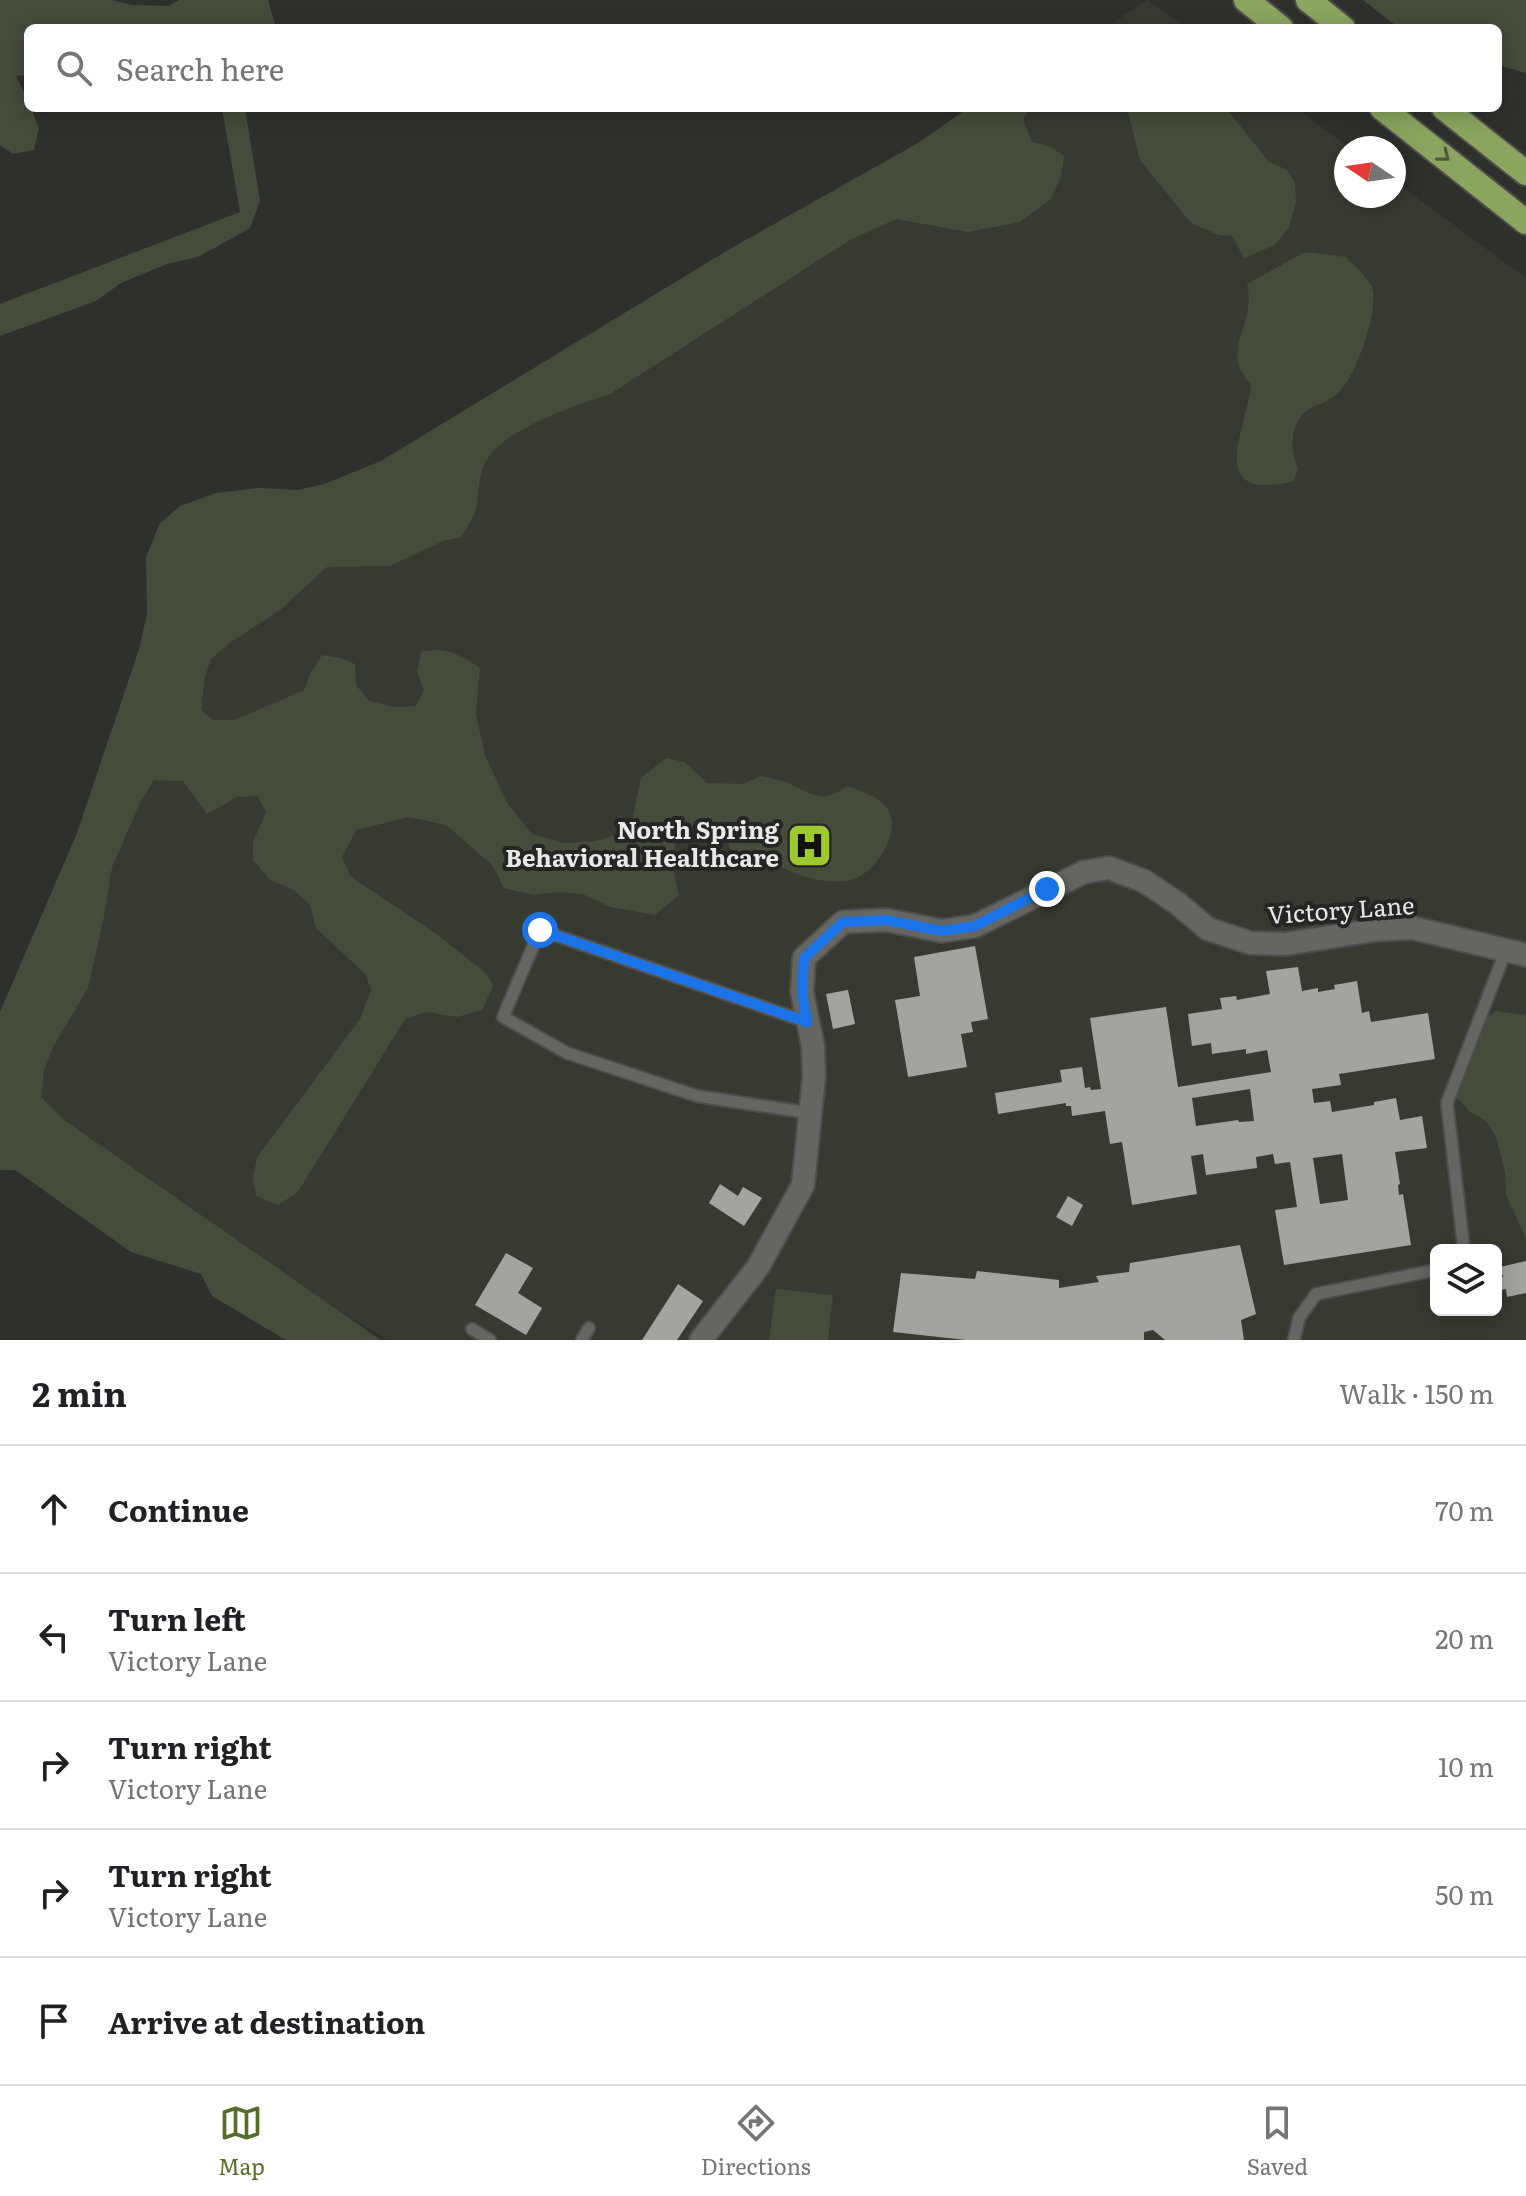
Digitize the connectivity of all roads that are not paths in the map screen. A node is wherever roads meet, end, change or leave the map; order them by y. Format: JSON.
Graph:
{"nodes":[{"id":1,"x":1246,"y":0,"type":"edge"},
{"id":2,"x":1308,"y":0,"type":"edge"},
{"id":3,"x":1276,"y":24,"type":"edge"},
{"id":4,"x":1338,"y":24,"type":"edge"},
{"id":5,"x":1387,"y":112,"type":"edge"},
{"id":6,"x":1449,"y":112,"type":"edge"},
{"id":7,"x":1526,"y":173,"type":"edge"},
{"id":8,"x":1526,"y":222,"type":"edge"},
{"id":9,"x":1516,"y":952,"type":"edge"},
{"id":10,"x":807,"y":1022,"type":"junction"},
{"id":11,"x":810,"y":1113,"type":"junction"},
{"id":12,"x":1463,"y":1244,"type":"edge"},
{"id":13,"x":1430,"y":1271,"type":"edge"},
{"id":14,"x":589,"y":1328,"type":"dead end"},
{"id":15,"x":472,"y":1329,"type":"dead end"},
{"id":16,"x":490,"y":1340,"type":"edge"},
{"id":17,"x":582,"y":1340,"type":"edge"},
{"id":18,"x":701,"y":1340,"type":"edge"},
{"id":19,"x":1294,"y":1340,"type":"edge"}],
"edges":[{"from":1,"to":3,"type":"highway"},
{"from":2,"to":4,"type":"highway"},
{"from":5,"to":8,"type":"highway","one_way":true},
{"from":6,"to":7,"type":"highway"},
{"from":9,"to":10,"type":"street","name":"Victory Lane"},
{"from":9,"to":12,"type":"lane"},
{"from":10,"to":11,"type":"street","name":"Victory Lane"},
{"from":10,"to":11,"type":"lane"},
{"from":11,"to":18,"type":"street","name":"Victory Lane"},
{"from":13,"to":19,"type":"lane"},
{"from":14,"to":17,"type":"lane"},
{"from":15,"to":16,"type":"lane"}]}
